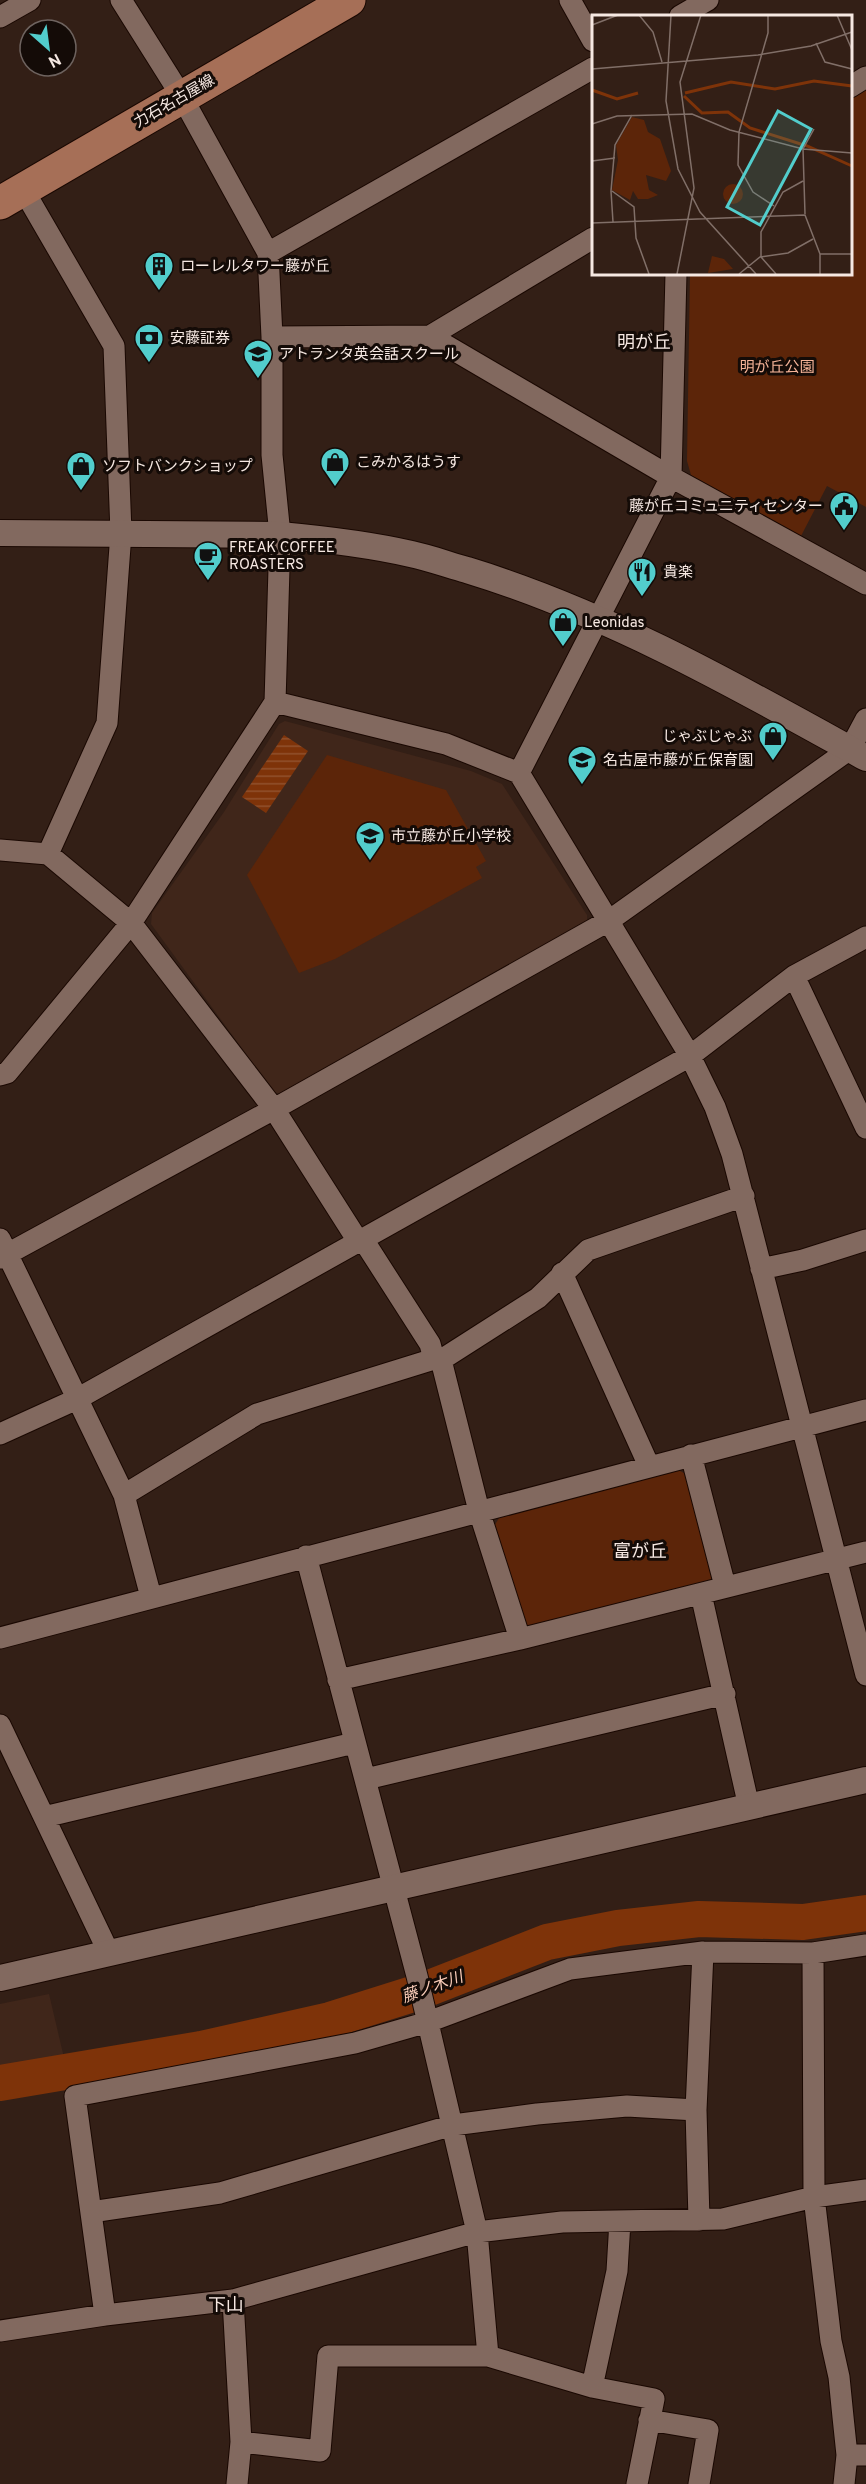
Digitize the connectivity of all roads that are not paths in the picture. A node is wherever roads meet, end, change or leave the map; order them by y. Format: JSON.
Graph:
{"nodes":[{"id":1,"x":30,"y":0,"type":"edge"},
{"id":2,"x":121,"y":0,"type":"edge"},
{"id":3,"x":349,"y":0,"type":"edge"},
{"id":4,"x":570,"y":0,"type":"edge"},
{"id":5,"x":708,"y":0,"type":"edge"},
{"id":6,"x":682,"y":15,"type":"edge"},
{"id":7,"x":0,"y":17,"type":"edge"},
{"id":8,"x":592,"y":39,"type":"edge"},
{"id":9,"x":592,"y":69,"type":"edge"},
{"id":10,"x":866,"y":77,"type":"edge"},
{"id":11,"x":851,"y":86,"type":"edge"},
{"id":12,"x":182,"y":97,"type":"junction"},
{"id":13,"x":12,"y":196,"type":"edge"},
{"id":14,"x":592,"y":239,"type":"edge"},
{"id":15,"x":268,"y":253,"type":"junction"},
{"id":16,"x":676,"y":274,"type":"edge"},
{"id":17,"x":430,"y":336,"type":"junction"},
{"id":18,"x":272,"y":338,"type":"junction"},
{"id":19,"x":671,"y":477,"type":"junction"},
{"id":20,"x":0,"y":532,"type":"edge"},
{"id":21,"x":121,"y":533,"type":"junction"},
{"id":22,"x":280,"y":535,"type":"junction"},
{"id":23,"x":866,"y":584,"type":"edge"},
{"id":24,"x":598,"y":618,"type":"junction"},
{"id":25,"x":275,"y":702,"type":"junction"},
{"id":26,"x":866,"y":719,"type":"edge"},
{"id":27,"x":858,"y":754,"type":"edge"},
{"id":28,"x":519,"y":773,"type":"junction"},
{"id":29,"x":0,"y":850,"type":"edge"},
{"id":30,"x":48,"y":854,"type":"junction"},
{"id":31,"x":610,"y":920,"type":"junction"},
{"id":32,"x":131,"y":923,"type":"junction"},
{"id":33,"x":866,"y":937,"type":"edge"},
{"id":34,"x":794,"y":976,"type":"junction"},
{"id":35,"x":690,"y":1056,"type":"junction"},
{"id":36,"x":0,"y":1075,"type":"edge"},
{"id":37,"x":861,"y":1100,"type":"edge"},
{"id":38,"x":274,"y":1109,"type":"junction"},
{"id":39,"x":866,"y":1128,"type":"edge"},
{"id":40,"x":744,"y":1196,"type":"junction"},
{"id":41,"x":360,"y":1239,"type":"junction"},
{"id":42,"x":866,"y":1239,"type":"edge"},
{"id":43,"x":3,"y":1251,"type":"edge"},
{"id":44,"x":761,"y":1269,"type":"junction"},
{"id":45,"x":562,"y":1273,"type":"junction"},
{"id":46,"x":438,"y":1360,"type":"junction"},
{"id":47,"x":77,"y":1399,"type":"junction"},
{"id":48,"x":866,"y":1410,"type":"edge"},
{"id":49,"x":802,"y":1426,"type":"junction"},
{"id":50,"x":0,"y":1434,"type":"edge"},
{"id":51,"x":691,"y":1455,"type":"junction"},
{"id":52,"x":649,"y":1466,"type":"junction"},
{"id":53,"x":124,"y":1495,"type":"junction"},
{"id":54,"x":479,"y":1511,"type":"junction"},
{"id":55,"x":866,"y":1552,"type":"edge"},
{"id":56,"x":306,"y":1556,"type":"junction"},
{"id":57,"x":837,"y":1559,"type":"junction"},
{"id":58,"x":725,"y":1586,"type":"junction"},
{"id":59,"x":701,"y":1594,"type":"junction"},
{"id":60,"x":151,"y":1597,"type":"junction"},
{"id":61,"x":0,"y":1638,"type":"edge"},
{"id":62,"x":520,"y":1639,"type":"junction"},
{"id":63,"x":865,"y":1662,"type":"edge"},
{"id":64,"x":338,"y":1680,"type":"junction"},
{"id":65,"x":725,"y":1694,"type":"junction"},
{"id":66,"x":0,"y":1725,"type":"edge"},
{"id":67,"x":354,"y":1743,"type":"junction"},
{"id":68,"x":366,"y":1779,"type":"junction"},
{"id":69,"x":866,"y":1780,"type":"edge"},
{"id":70,"x":749,"y":1807,"type":"junction"},
{"id":71,"x":44,"y":1817,"type":"junction"},
{"id":72,"x":393,"y":1888,"type":"junction"},
{"id":73,"x":866,"y":1945,"type":"edge"},
{"id":74,"x":703,"y":1952,"type":"junction"},
{"id":75,"x":109,"y":1953,"type":"junction"},
{"id":76,"x":813,"y":1953,"type":"junction"},
{"id":77,"x":0,"y":1978,"type":"edge"},
{"id":78,"x":428,"y":2021,"type":"junction"},
{"id":79,"x":696,"y":2110,"type":"junction"},
{"id":80,"x":453,"y":2125,"type":"junction"},
{"id":81,"x":866,"y":2190,"type":"edge"},
{"id":82,"x":814,"y":2197,"type":"junction"},
{"id":83,"x":91,"y":2212,"type":"junction"},
{"id":84,"x":699,"y":2220,"type":"junction"},
{"id":85,"x":620,"y":2221,"type":"junction"},
{"id":86,"x":477,"y":2232,"type":"junction"},
{"id":87,"x":233,"y":2300,"type":"junction"},
{"id":88,"x":105,"y":2315,"type":"junction"},
{"id":89,"x":0,"y":2331,"type":"edge"},
{"id":90,"x":488,"y":2356,"type":"junction"},
{"id":91,"x":592,"y":2387,"type":"junction"},
{"id":92,"x":649,"y":2420,"type":"junction"},
{"id":93,"x":241,"y":2442,"type":"junction"},
{"id":94,"x":856,"y":2455,"type":"edge"},
{"id":95,"x":237,"y":2484,"type":"edge"},
{"id":96,"x":637,"y":2484,"type":"edge"},
{"id":97,"x":699,"y":2484,"type":"edge"},
{"id":98,"x":844,"y":2484,"type":"edge"}],
"edges":[{"from":1,"to":7,"type":"street"},
{"from":2,"to":12,"type":"street"},
{"from":3,"to":12,"type":"main road","name":"力石名古屋線"},
{"from":4,"to":8,"type":"street"},
{"from":5,"to":6,"type":"street"},
{"from":9,"to":15,"type":"street"},
{"from":10,"to":11,"type":"street"},
{"from":12,"to":13,"type":"main road","name":"力石名古屋線"},
{"from":12,"to":15,"type":"street"},
{"from":13,"to":21,"type":"street"},
{"from":14,"to":17,"type":"street"},
{"from":15,"to":18,"type":"street"},
{"from":16,"to":19,"type":"street"},
{"from":17,"to":18,"type":"street"},
{"from":17,"to":19,"type":"street"},
{"from":18,"to":22,"type":"street"},
{"from":19,"to":23,"type":"street"},
{"from":19,"to":24,"type":"street"},
{"from":20,"to":21,"type":"street"},
{"from":21,"to":22,"type":"street"},
{"from":21,"to":30,"type":"street"},
{"from":22,"to":24,"type":"street"},
{"from":22,"to":25,"type":"street"},
{"from":24,"to":27,"type":"street"},
{"from":24,"to":28,"type":"street"},
{"from":25,"to":28,"type":"street"},
{"from":25,"to":32,"type":"street"},
{"from":26,"to":27,"type":"street"},
{"from":27,"to":31,"type":"street"},
{"from":28,"to":31,"type":"street"},
{"from":29,"to":30,"type":"street"},
{"from":30,"to":32,"type":"street"},
{"from":31,"to":35,"type":"street"},
{"from":31,"to":38,"type":"street"},
{"from":32,"to":36,"type":"street"},
{"from":32,"to":38,"type":"street"},
{"from":33,"to":34,"type":"street"},
{"from":34,"to":35,"type":"street"},
{"from":34,"to":37,"type":"street"},
{"from":35,"to":40,"type":"street"},
{"from":35,"to":41,"type":"street"},
{"from":37,"to":39,"type":"street"},
{"from":38,"to":41,"type":"street"},
{"from":38,"to":43,"type":"street"},
{"from":40,"to":44,"type":"street"},
{"from":40,"to":45,"type":"street"},
{"from":41,"to":46,"type":"street"},
{"from":41,"to":47,"type":"street"},
{"from":42,"to":44,"type":"street"},
{"from":43,"to":47,"type":"street"},
{"from":44,"to":49,"type":"street"},
{"from":45,"to":46,"type":"street"},
{"from":45,"to":52,"type":"street"},
{"from":46,"to":53,"type":"street"},
{"from":46,"to":54,"type":"street"},
{"from":47,"to":50,"type":"street"},
{"from":47,"to":53,"type":"street"},
{"from":48,"to":49,"type":"street"},
{"from":49,"to":51,"type":"street"},
{"from":49,"to":57,"type":"street"},
{"from":51,"to":52,"type":"street"},
{"from":51,"to":58,"type":"street"},
{"from":52,"to":54,"type":"street"},
{"from":53,"to":60,"type":"street"},
{"from":54,"to":56,"type":"street"},
{"from":54,"to":62,"type":"street"},
{"from":55,"to":57,"type":"street"},
{"from":56,"to":60,"type":"street"},
{"from":56,"to":64,"type":"street"},
{"from":57,"to":58,"type":"street"},
{"from":57,"to":63,"type":"street"},
{"from":58,"to":59,"type":"street"},
{"from":59,"to":62,"type":"street"},
{"from":59,"to":65,"type":"street"},
{"from":60,"to":61,"type":"street"},
{"from":62,"to":64,"type":"street"},
{"from":64,"to":67,"type":"street"},
{"from":65,"to":68,"type":"street"},
{"from":65,"to":70,"type":"street"},
{"from":66,"to":71,"type":"street"},
{"from":67,"to":68,"type":"street"},
{"from":67,"to":71,"type":"street"},
{"from":68,"to":72,"type":"street"},
{"from":69,"to":70,"type":"street"},
{"from":70,"to":72,"type":"street"},
{"from":71,"to":75,"type":"street"},
{"from":72,"to":75,"type":"street"},
{"from":72,"to":78,"type":"street"},
{"from":73,"to":76,"type":"street"},
{"from":74,"to":76,"type":"street"},
{"from":74,"to":78,"type":"street"},
{"from":74,"to":79,"type":"street"},
{"from":75,"to":77,"type":"street"},
{"from":76,"to":82,"type":"street"},
{"from":78,"to":80,"type":"street"},
{"from":78,"to":83,"type":"street"},
{"from":79,"to":80,"type":"street"},
{"from":79,"to":84,"type":"street"},
{"from":80,"to":83,"type":"street"},
{"from":80,"to":86,"type":"street"},
{"from":81,"to":82,"type":"street"},
{"from":82,"to":84,"type":"street"},
{"from":82,"to":94,"type":"street"},
{"from":83,"to":88,"type":"street"},
{"from":84,"to":85,"type":"street"},
{"from":85,"to":86,"type":"street"},
{"from":85,"to":91,"type":"street"},
{"from":86,"to":87,"type":"street"},
{"from":86,"to":90,"type":"street"},
{"from":87,"to":88,"type":"street"},
{"from":87,"to":93,"type":"street"},
{"from":88,"to":89,"type":"street"},
{"from":90,"to":91,"type":"street"},
{"from":90,"to":93,"type":"street"},
{"from":91,"to":92,"type":"street"},
{"from":92,"to":96,"type":"street"},
{"from":92,"to":97,"type":"street"},
{"from":93,"to":95,"type":"street"},
{"from":94,"to":98,"type":"street"}]}
